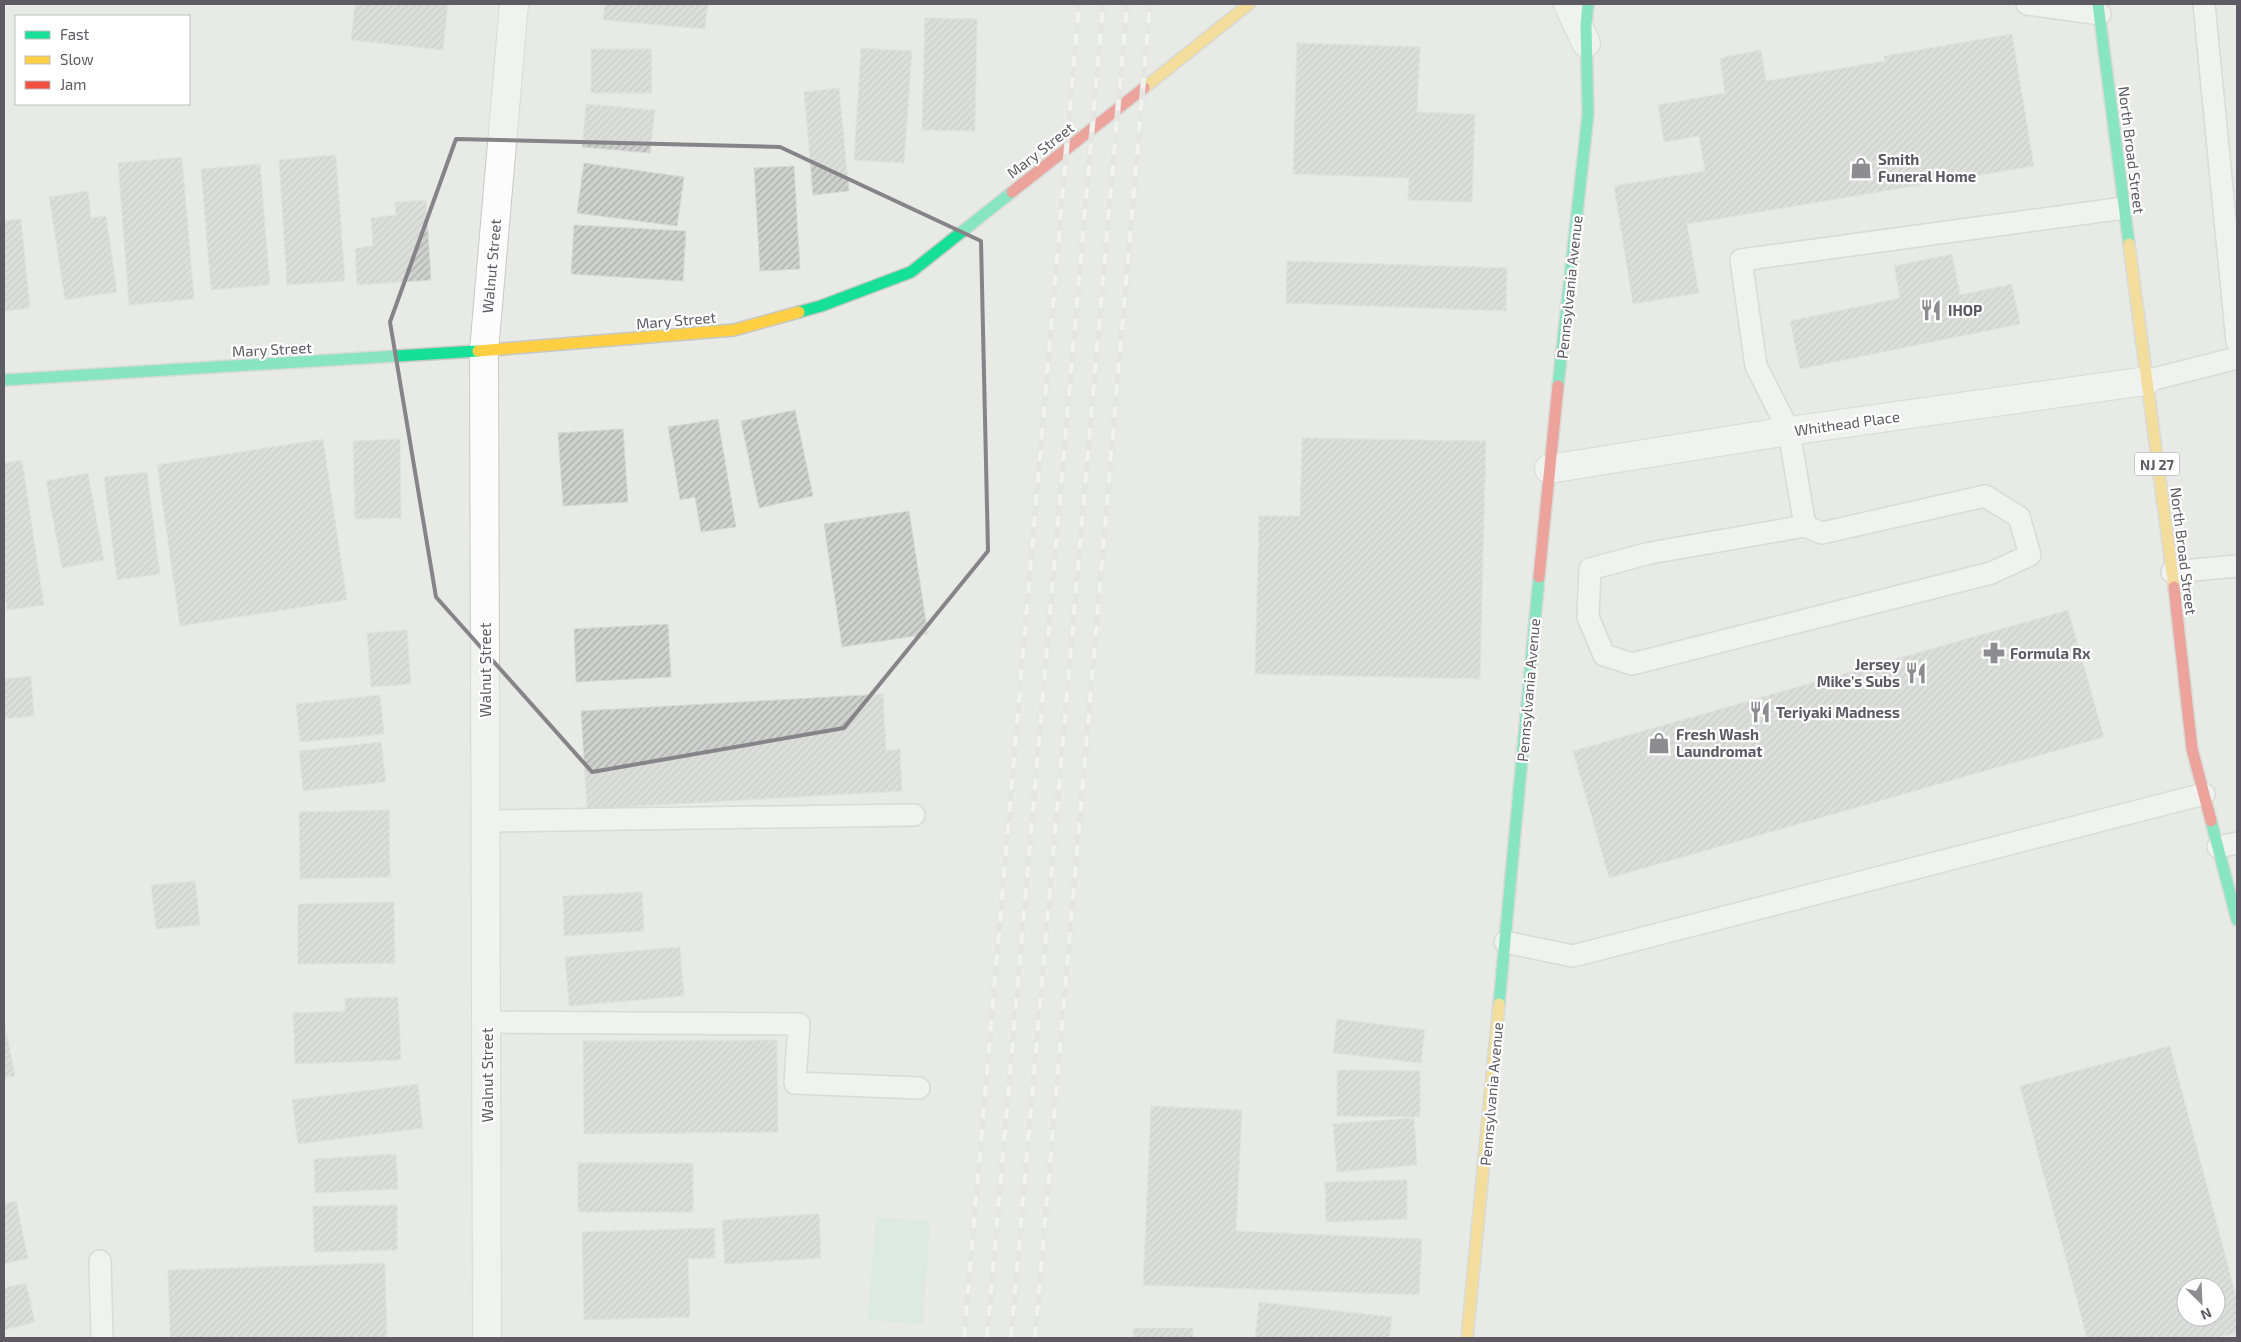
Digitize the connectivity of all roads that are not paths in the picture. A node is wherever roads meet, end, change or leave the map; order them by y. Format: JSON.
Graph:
{"nodes":[{"id":1,"x":514,"y":4,"type":"edge"},
{"id":2,"x":1249,"y":4,"type":"edge"},
{"id":3,"x":1568,"y":4,"type":"edge"},
{"id":4,"x":1588,"y":4,"type":"edge"},
{"id":5,"x":2027,"y":4,"type":"edge"},
{"id":6,"x":2204,"y":4,"type":"edge"},
{"id":7,"x":2099,"y":9,"type":"edge"},
{"id":8,"x":1586,"y":42,"type":"junction"},
{"id":9,"x":2124,"y":208,"type":"junction"},
{"id":10,"x":2237,"y":342,"type":"edge"},
{"id":11,"x":484,"y":352,"type":"junction"},
{"id":12,"x":2237,"y":358,"type":"edge"},
{"id":13,"x":4,"y":380,"type":"edge"},
{"id":14,"x":2146,"y":381,"type":"junction"},
{"id":15,"x":1789,"y":432,"type":"junction"},
{"id":16,"x":1549,"y":470,"type":"junction"},
{"id":17,"x":1805,"y":526,"type":"junction"},
{"id":18,"x":2237,"y":566,"type":"edge"},
{"id":19,"x":2172,"y":572,"type":"junction"},
{"id":20,"x":2204,"y":794,"type":"junction"},
{"id":21,"x":914,"y":815,"type":"dead end"},
{"id":22,"x":486,"y":822,"type":"junction"},
{"id":23,"x":2228,"y":845,"type":"edge"},
{"id":24,"x":2237,"y":920,"type":"edge"},
{"id":25,"x":1505,"y":942,"type":"junction"},
{"id":26,"x":487,"y":1022,"type":"junction"},
{"id":27,"x":919,"y":1088,"type":"dead end"},
{"id":28,"x":100,"y":1261,"type":"dead end"},
{"id":29,"x":102,"y":1338,"type":"edge"},
{"id":30,"x":487,"y":1338,"type":"edge"},
{"id":31,"x":1467,"y":1338,"type":"edge"}],
"edges":[{"from":1,"to":11,"type":"street","name":"Walnut Street"},
{"from":2,"to":11,"type":"street","name":"Mary Street"},
{"from":3,"to":8,"type":"street","name":"Pennsylvania Avenue"},
{"from":4,"to":8,"type":"street","name":"Pennsylvania Avenue"},
{"from":5,"to":7,"type":"lane"},
{"from":6,"to":10,"type":"lane"},
{"from":7,"to":9,"type":"street","name":"North Broad Street","number":"NJ 27"},
{"from":8,"to":16,"type":"street","name":"Pennsylvania Avenue"},
{"from":9,"to":14,"type":"street","name":"North Broad Street","number":"NJ 27"},
{"from":9,"to":15,"type":"lane"},
{"from":11,"to":13,"type":"street","name":"Mary Street"},
{"from":11,"to":22,"type":"street","name":"Walnut Street"},
{"from":12,"to":14,"type":"lane"},
{"from":14,"to":15,"type":"street","name":"Whithead Place"},
{"from":14,"to":19,"type":"street","name":"North Broad Street","number":"NJ 27"},
{"from":15,"to":16,"type":"street","name":"Whithead Place"},
{"from":15,"to":17,"type":"lane"},
{"from":16,"to":25,"type":"street","name":"Pennsylvania Avenue"},
{"from":17,"to":17,"type":"lane"},
{"from":18,"to":19,"type":"lane"},
{"from":19,"to":20,"type":"street","name":"North Broad Street","number":"NJ 27"},
{"from":20,"to":23,"type":"street","name":"North Broad Street","number":"NJ 27"},
{"from":20,"to":25,"type":"lane"},
{"from":21,"to":22,"type":"lane"},
{"from":22,"to":26,"type":"street","name":"Walnut Street"},
{"from":23,"to":24,"type":"street","name":"North Broad Street","number":"NJ 27"},
{"from":25,"to":31,"type":"street","name":"Pennsylvania Avenue"},
{"from":26,"to":27,"type":"lane"},
{"from":26,"to":30,"type":"street","name":"Walnut Street"},
{"from":28,"to":29,"type":"lane"}]}
